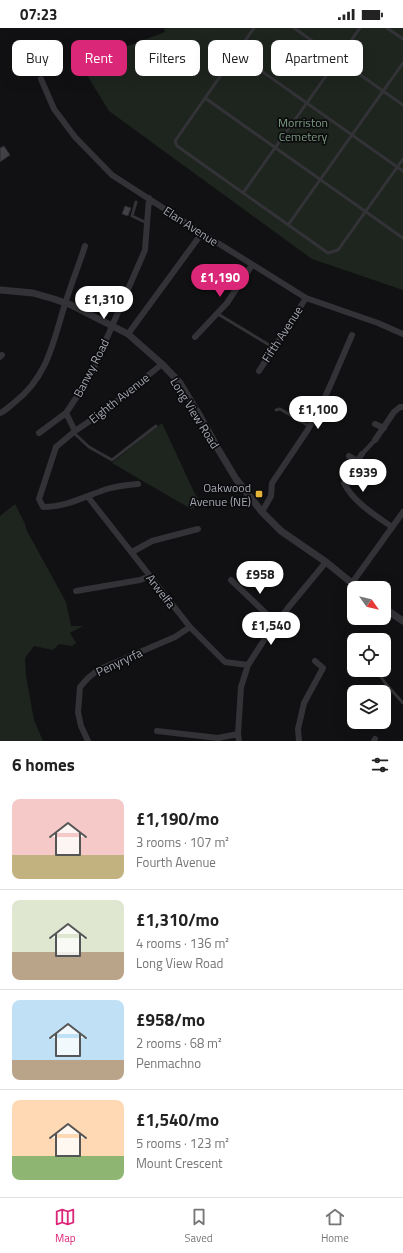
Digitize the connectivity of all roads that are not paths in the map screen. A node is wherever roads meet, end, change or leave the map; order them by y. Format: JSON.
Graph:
{"nodes":[{"id":1,"x":254,"y":28,"type":"edge"},
{"id":2,"x":294,"y":28,"type":"edge"},
{"id":3,"x":360,"y":28,"type":"edge"},
{"id":4,"x":387,"y":28,"type":"edge"},
{"id":5,"x":403,"y":39,"type":"edge"},
{"id":6,"x":245,"y":40,"type":"edge"},
{"id":7,"x":311,"y":40,"type":"edge"},
{"id":8,"x":351,"y":40,"type":"edge"},
{"id":9,"x":403,"y":63,"type":"edge"},
{"id":10,"x":263,"y":72,"type":"edge"},
{"id":11,"x":220,"y":76,"type":"edge"},
{"id":12,"x":326,"y":76,"type":"edge"},
{"id":13,"x":362,"y":76,"type":"edge"},
{"id":14,"x":41,"y":79,"type":"dead end"},
{"id":15,"x":383,"y":91,"type":"junction"},
{"id":16,"x":205,"y":98,"type":"junction"},
{"id":17,"x":307,"y":103,"type":"junction"},
{"id":18,"x":403,"y":104,"type":"edge"},
{"id":19,"x":352,"y":135,"type":"junction"},
{"id":20,"x":275,"y":148,"type":"junction"},
{"id":21,"x":403,"y":159,"type":"edge"},
{"id":22,"x":398,"y":167,"type":"junction"},
{"id":23,"x":403,"y":171,"type":"edge"},
{"id":24,"x":320,"y":180,"type":"junction"},
{"id":25,"x":243,"y":193,"type":"junction"},
{"id":26,"x":149,"y":198,"type":"junction"},
{"id":27,"x":136,"y":202,"type":"dead end"},
{"id":28,"x":366,"y":212,"type":"junction"},
{"id":29,"x":147,"y":223,"type":"junction"},
{"id":30,"x":288,"y":225,"type":"junction"},
{"id":31,"x":202,"y":233,"type":"junction"},
{"id":32,"x":403,"y":238,"type":"edge"},
{"id":33,"x":85,"y":246,"type":"dead end"},
{"id":34,"x":252,"y":264,"type":"junction"},
{"id":35,"x":0,"y":290,"type":"edge"},
{"id":36,"x":306,"y":298,"type":"junction"},
{"id":37,"x":65,"y":303,"type":"junction"},
{"id":38,"x":218,"y":314,"type":"junction"},
{"id":39,"x":112,"y":325,"type":"junction"},
{"id":40,"x":128,"y":334,"type":"junction"},
{"id":41,"x":403,"y":334,"type":"edge"},
{"id":42,"x":352,"y":335,"type":"dead end"},
{"id":43,"x":195,"y":337,"type":"dead end"},
{"id":44,"x":274,"y":348,"type":"junction"},
{"id":45,"x":162,"y":364,"type":"junction"},
{"id":46,"x":259,"y":371,"type":"dead end"},
{"id":47,"x":403,"y":407,"type":"edge"},
{"id":48,"x":276,"y":410,"type":"dead end"},
{"id":49,"x":66,"y":413,"type":"junction"},
{"id":50,"x":0,"y":414,"type":"edge"},
{"id":51,"x":375,"y":424,"type":"dead end"},
{"id":52,"x":156,"y":426,"type":"dead end"},
{"id":53,"x":310,"y":426,"type":"junction"},
{"id":54,"x":384,"y":428,"type":"junction"},
{"id":55,"x":74,"y":432,"type":"junction"},
{"id":56,"x":39,"y":433,"type":"dead end"},
{"id":57,"x":375,"y":440,"type":"joint"},
{"id":58,"x":362,"y":454,"type":"joint"},
{"id":59,"x":349,"y":456,"type":"dead end"},
{"id":60,"x":358,"y":461,"type":"junction"},
{"id":61,"x":138,"y":484,"type":"dead end"},
{"id":62,"x":88,"y":497,"type":"junction"},
{"id":63,"x":262,"y":512,"type":"junction"},
{"id":64,"x":403,"y":512,"type":"edge"},
{"id":65,"x":392,"y":527,"type":"junction"},
{"id":66,"x":198,"y":529,"type":"dead end"},
{"id":67,"x":132,"y":552,"type":"junction"},
{"id":68,"x":326,"y":562,"type":"junction"},
{"id":69,"x":150,"y":576,"type":"junction"},
{"id":70,"x":231,"y":580,"type":"dead end"},
{"id":71,"x":349,"y":581,"type":"edge"},
{"id":72,"x":358,"y":581,"type":"edge"},
{"id":73,"x":76,"y":591,"type":"dead end"},
{"id":74,"x":391,"y":613,"type":"edge"},
{"id":75,"x":403,"y":621,"type":"edge"},
{"id":76,"x":276,"y":623,"type":"junction"},
{"id":77,"x":190,"y":628,"type":"junction"},
{"id":78,"x":315,"y":661,"type":"dead end"},
{"id":79,"x":248,"y":665,"type":"junction"},
{"id":80,"x":381,"y":677,"type":"edge"},
{"id":81,"x":403,"y":703,"type":"edge"},
{"id":82,"x":157,"y":732,"type":"dead end"},
{"id":83,"x":238,"y":734,"type":"junction"},
{"id":84,"x":88,"y":741,"type":"edge"},
{"id":85,"x":239,"y":741,"type":"edge"},
{"id":86,"x":299,"y":741,"type":"edge"}],
"edges":[{"from":1,"to":6,"type":"lane"},
{"from":2,"to":7,"type":"lane"},
{"from":3,"to":8,"type":"lane"},
{"from":4,"to":5,"type":"lane"},
{"from":9,"to":15,"type":"lane"},
{"from":10,"to":17,"type":"lane"},
{"from":11,"to":16,"type":"lane"},
{"from":12,"to":17,"type":"lane"},
{"from":13,"to":15,"type":"lane"},
{"from":14,"to":26,"type":"street","name":"Elan Avenue"},
{"from":15,"to":18,"type":"lane"},
{"from":15,"to":19,"type":"lane"},
{"from":16,"to":20,"type":"lane"},
{"from":16,"to":25,"type":"lane"},
{"from":17,"to":19,"type":"lane"},
{"from":17,"to":20,"type":"lane"},
{"from":19,"to":22,"type":"lane"},
{"from":19,"to":24,"type":"lane"},
{"from":20,"to":24,"type":"lane"},
{"from":20,"to":25,"type":"lane"},
{"from":21,"to":22,"type":"lane"},
{"from":22,"to":23,"type":"lane"},
{"from":22,"to":28,"type":"lane"},
{"from":24,"to":28,"type":"lane"},
{"from":24,"to":30,"type":"lane"},
{"from":25,"to":30,"type":"lane"},
{"from":26,"to":29,"type":"street","name":"Banwy Road"},
{"from":26,"to":31,"type":"street","name":"Elan Avenue"},
{"from":27,"to":29,"type":"lane"},
{"from":28,"to":30,"type":"lane"},
{"from":28,"to":32,"type":"lane"},
{"from":29,"to":39,"type":"street","name":"Banwy Road"},
{"from":31,"to":34,"type":"street","name":"Elan Avenue"},
{"from":31,"to":40,"type":"street"},
{"from":33,"to":37,"type":"street"},
{"from":34,"to":36,"type":"street","name":"Elan Avenue"},
{"from":34,"to":38,"type":"street"},
{"from":35,"to":37,"type":"street","name":"Long View Road"},
{"from":36,"to":41,"type":"street","name":"Elan Avenue"},
{"from":36,"to":44,"type":"street","name":"Fifth Avenue"},
{"from":37,"to":39,"type":"street","name":"Long View Road"},
{"from":37,"to":50,"type":"street"},
{"from":38,"to":43,"type":"street"},
{"from":38,"to":44,"type":"lane"},
{"from":39,"to":40,"type":"street","name":"Long View Road"},
{"from":39,"to":49,"type":"street","name":"Banwy Road"},
{"from":40,"to":45,"type":"street","name":"Long View Road"},
{"from":42,"to":53,"type":"street"},
{"from":44,"to":46,"type":"street","name":"Fifth Avenue"},
{"from":45,"to":55,"type":"street","name":"Eighth Avenue"},
{"from":45,"to":63,"type":"street","name":"Long View Road"},
{"from":47,"to":54,"type":"street"},
{"from":48,"to":53,"type":"lane"},
{"from":49,"to":55,"type":"street"},
{"from":49,"to":56,"type":"street","name":"Banwy Road"},
{"from":51,"to":54,"type":"street"},
{"from":52,"to":55,"type":"lane"},
{"from":53,"to":63,"type":"street"},
{"from":54,"to":57,"type":"street"},
{"from":55,"to":62,"type":"street","name":"Eighth Avenue"},
{"from":57,"to":58,"type":"street"},
{"from":58,"to":60,"type":"street"},
{"from":59,"to":60,"type":"street"},
{"from":60,"to":65,"type":"street"},
{"from":61,"to":62,"type":"street"},
{"from":62,"to":67,"type":"street","name":"Arwelfa"},
{"from":63,"to":68,"type":"street","name":"Long View Road"},
{"from":64,"to":65,"type":"street"},
{"from":65,"to":72,"type":"street"},
{"from":66,"to":67,"type":"street"},
{"from":67,"to":69,"type":"street","name":"Arwelfa"},
{"from":68,"to":71,"type":"street","name":"Long View Road"},
{"from":68,"to":76,"type":"street"},
{"from":69,"to":73,"type":"street"},
{"from":69,"to":77,"type":"street","name":"Arwelfa"},
{"from":70,"to":76,"type":"street"},
{"from":74,"to":75,"type":"street"},
{"from":76,"to":79,"type":"street"},
{"from":77,"to":79,"type":"street","name":"Arwelfa"},
{"from":77,"to":84,"type":"street","name":"Penyryrfa"},
{"from":78,"to":86,"type":"street"},
{"from":79,"to":83,"type":"street"},
{"from":80,"to":81,"type":"lane"},
{"from":82,"to":83,"type":"street"},
{"from":83,"to":85,"type":"street"}]}
